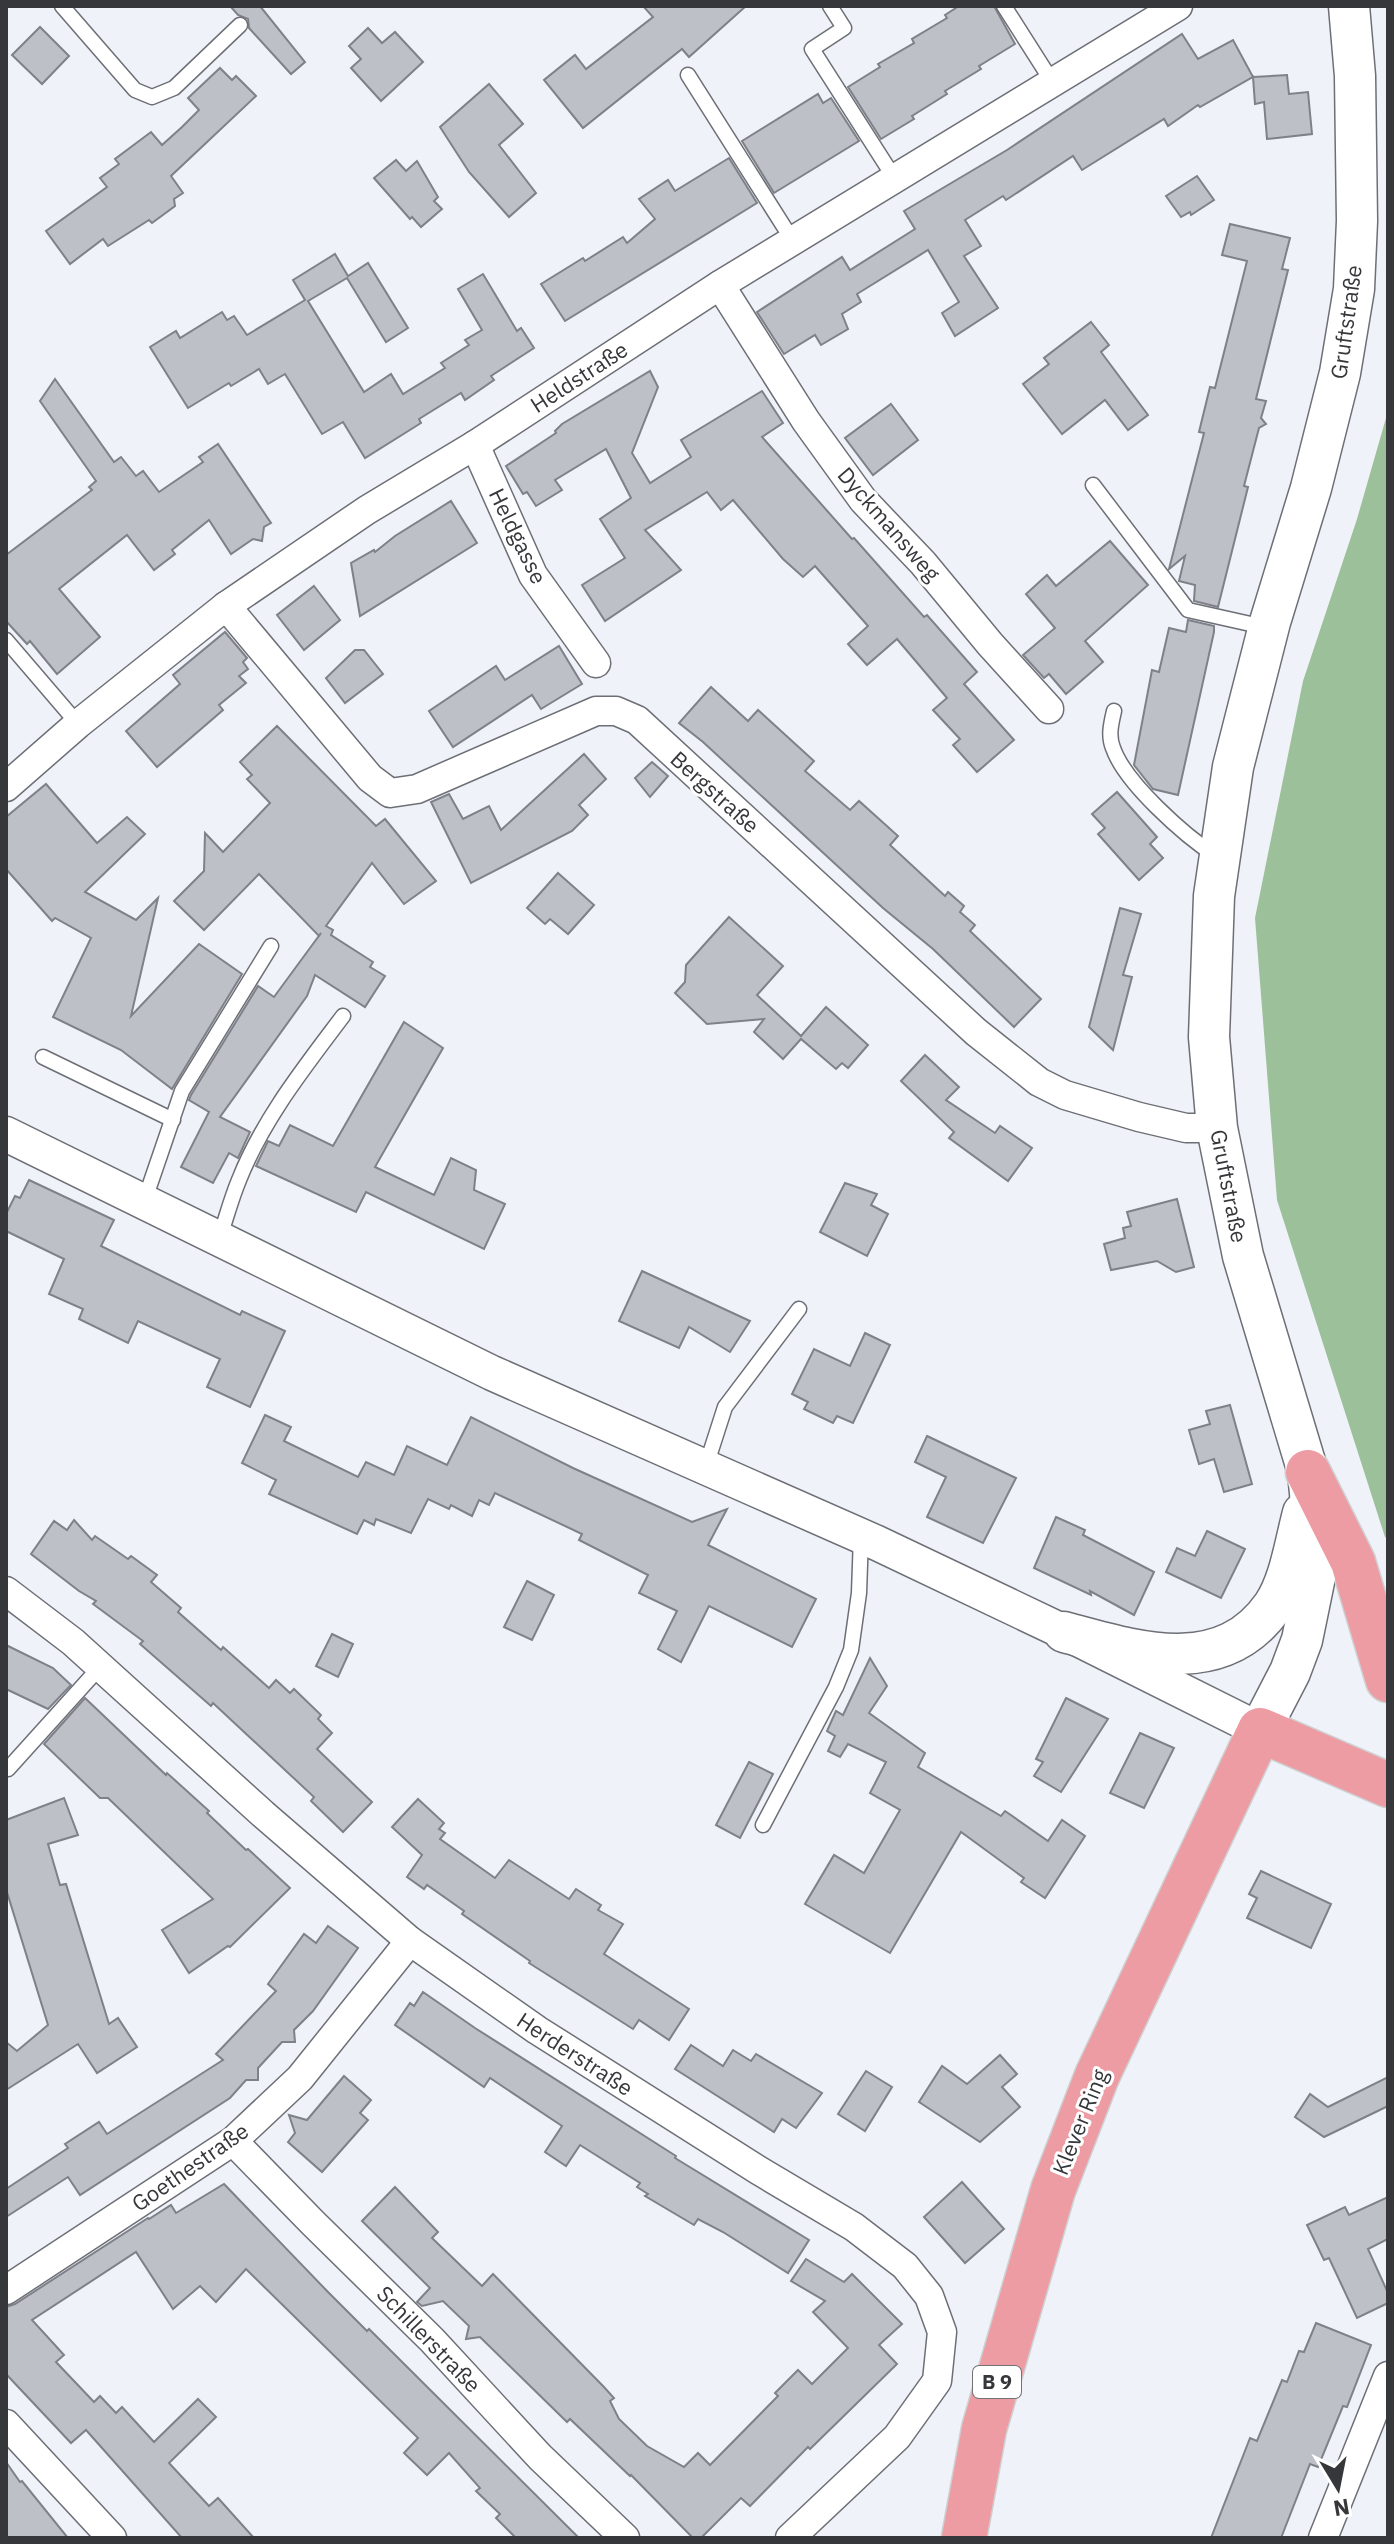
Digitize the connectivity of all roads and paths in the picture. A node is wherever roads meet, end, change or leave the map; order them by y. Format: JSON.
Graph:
{"nodes":[{"id":1,"x":62,"y":6,"type":"edge"},
{"id":2,"x":830,"y":6,"type":"edge"},
{"id":3,"x":1004,"y":6,"type":"edge"},
{"id":4,"x":1178,"y":6,"type":"edge"},
{"id":5,"x":1349,"y":6,"type":"edge"},
{"id":6,"x":240,"y":25,"type":"dead end"},
{"id":7,"x":688,"y":75,"type":"dead end"},
{"id":8,"x":1053,"y":83,"type":"junction"},
{"id":9,"x":895,"y":179,"type":"junction"},
{"id":10,"x":793,"y":241,"type":"junction"},
{"id":11,"x":720,"y":285,"type":"junction"},
{"id":12,"x":475,"y":445,"type":"junction"},
{"id":13,"x":1093,"y":485,"type":"dead end"},
{"id":14,"x":226,"y":606,"type":"junction"},
{"id":15,"x":1269,"y":628,"type":"junction"},
{"id":16,"x":6,"y":640,"type":"edge"},
{"id":17,"x":596,"y":663,"type":"dead end"},
{"id":18,"x":1049,"y":709,"type":"dead end"},
{"id":19,"x":1114,"y":711,"type":"dead end"},
{"id":20,"x":78,"y":724,"type":"junction"},
{"id":21,"x":6,"y":787,"type":"edge"},
{"id":22,"x":1220,"y":858,"type":"junction"},
{"id":23,"x":271,"y":946,"type":"dead end"},
{"id":24,"x":343,"y":1016,"type":"dead end"},
{"id":25,"x":43,"y":1057,"type":"dead end"},
{"id":26,"x":173,"y":1120,"type":"junction"},
{"id":27,"x":1217,"y":1128,"type":"junction"},
{"id":28,"x":6,"y":1134,"type":"edge"},
{"id":29,"x":144,"y":1203,"type":"junction"},
{"id":30,"x":219,"y":1240,"type":"junction"},
{"id":31,"x":799,"y":1309,"type":"dead end"},
{"id":32,"x":706,"y":1466,"type":"junction"},
{"id":33,"x":1309,"y":1481,"type":"junction"},
{"id":34,"x":861,"y":1536,"type":"junction"},
{"id":35,"x":6,"y":1591,"type":"edge"},
{"id":36,"x":1064,"y":1632,"type":"junction"},
{"id":37,"x":100,"y":1667,"type":"junction"},
{"id":38,"x":1388,"y":1680,"type":"edge"},
{"id":39,"x":1260,"y":1730,"type":"junction"},
{"id":40,"x":8,"y":1769,"type":"dead end"},
{"id":41,"x":1388,"y":1785,"type":"edge"},
{"id":42,"x":763,"y":1825,"type":"dead end"},
{"id":43,"x":410,"y":1941,"type":"junction"},
{"id":44,"x":233,"y":2141,"type":"junction"},
{"id":45,"x":6,"y":2290,"type":"edge"},
{"id":46,"x":1388,"y":2376,"type":"edge"},
{"id":47,"x":6,"y":2424,"type":"edge"},
{"id":48,"x":112,"y":2538,"type":"edge"},
{"id":49,"x":625,"y":2538,"type":"edge"},
{"id":50,"x":790,"y":2538,"type":"edge"},
{"id":51,"x":964,"y":2538,"type":"edge"},
{"id":52,"x":1323,"y":2538,"type":"edge"}],
"edges":[{"from":1,"to":6,"type":"lane"},
{"from":2,"to":9,"type":"lane"},
{"from":3,"to":8,"type":"lane"},
{"from":4,"to":8,"type":"street","name":"Heldstraße"},
{"from":5,"to":15,"type":"main road","name":"Gruftstraße"},
{"from":7,"to":10,"type":"lane"},
{"from":8,"to":9,"type":"street","name":"Heldstraße"},
{"from":9,"to":10,"type":"street","name":"Heldstraße"},
{"from":10,"to":11,"type":"street","name":"Heldstraße"},
{"from":11,"to":12,"type":"street","name":"Heldstraße"},
{"from":11,"to":18,"type":"street","name":"Dyckmansweg"},
{"from":12,"to":14,"type":"street","name":"Heldstraße"},
{"from":12,"to":17,"type":"street","name":"Heldgasse"},
{"from":13,"to":15,"type":"lane"},
{"from":14,"to":20,"type":"street","name":"Heldstraße"},
{"from":14,"to":27,"type":"street","name":"Bergstraße"},
{"from":15,"to":22,"type":"main road","name":"Gruftstraße"},
{"from":16,"to":20,"type":"lane"},
{"from":19,"to":22,"type":"lane"},
{"from":20,"to":21,"type":"street","name":"Heldstraße"},
{"from":22,"to":27,"type":"main road","name":"Gruftstraße"},
{"from":23,"to":26,"type":"lane"},
{"from":24,"to":30,"type":"lane"},
{"from":25,"to":26,"type":"lane"},
{"from":26,"to":29,"type":"lane"},
{"from":27,"to":33,"type":"main road","name":"Gruftstraße"},
{"from":28,"to":29,"type":"street"},
{"from":29,"to":30,"type":"street"},
{"from":30,"to":32,"type":"street"},
{"from":31,"to":32,"type":"lane"},
{"from":32,"to":34,"type":"street"},
{"from":33,"to":36,"type":"main road"},
{"from":33,"to":38,"type":"main road"},
{"from":33,"to":39,"type":"main road","name":"Gruftstraße"},
{"from":34,"to":36,"type":"street"},
{"from":34,"to":42,"type":"lane"},
{"from":35,"to":37,"type":"street","name":"Herderstraße"},
{"from":36,"to":39,"type":"street"},
{"from":37,"to":40,"type":"lane"},
{"from":37,"to":43,"type":"street","name":"Herderstraße"},
{"from":39,"to":41,"type":"main road"},
{"from":39,"to":51,"type":"main road","name":"Klever Ring","number":"B 9"},
{"from":43,"to":44,"type":"street","name":"Goethestraße"},
{"from":43,"to":50,"type":"street","name":"Herderstraße"},
{"from":44,"to":45,"type":"street","name":"Goethestraße"},
{"from":44,"to":49,"type":"street","name":"Schillerstraße"},
{"from":46,"to":52,"type":"street"},
{"from":47,"to":48,"type":"street"}]}
